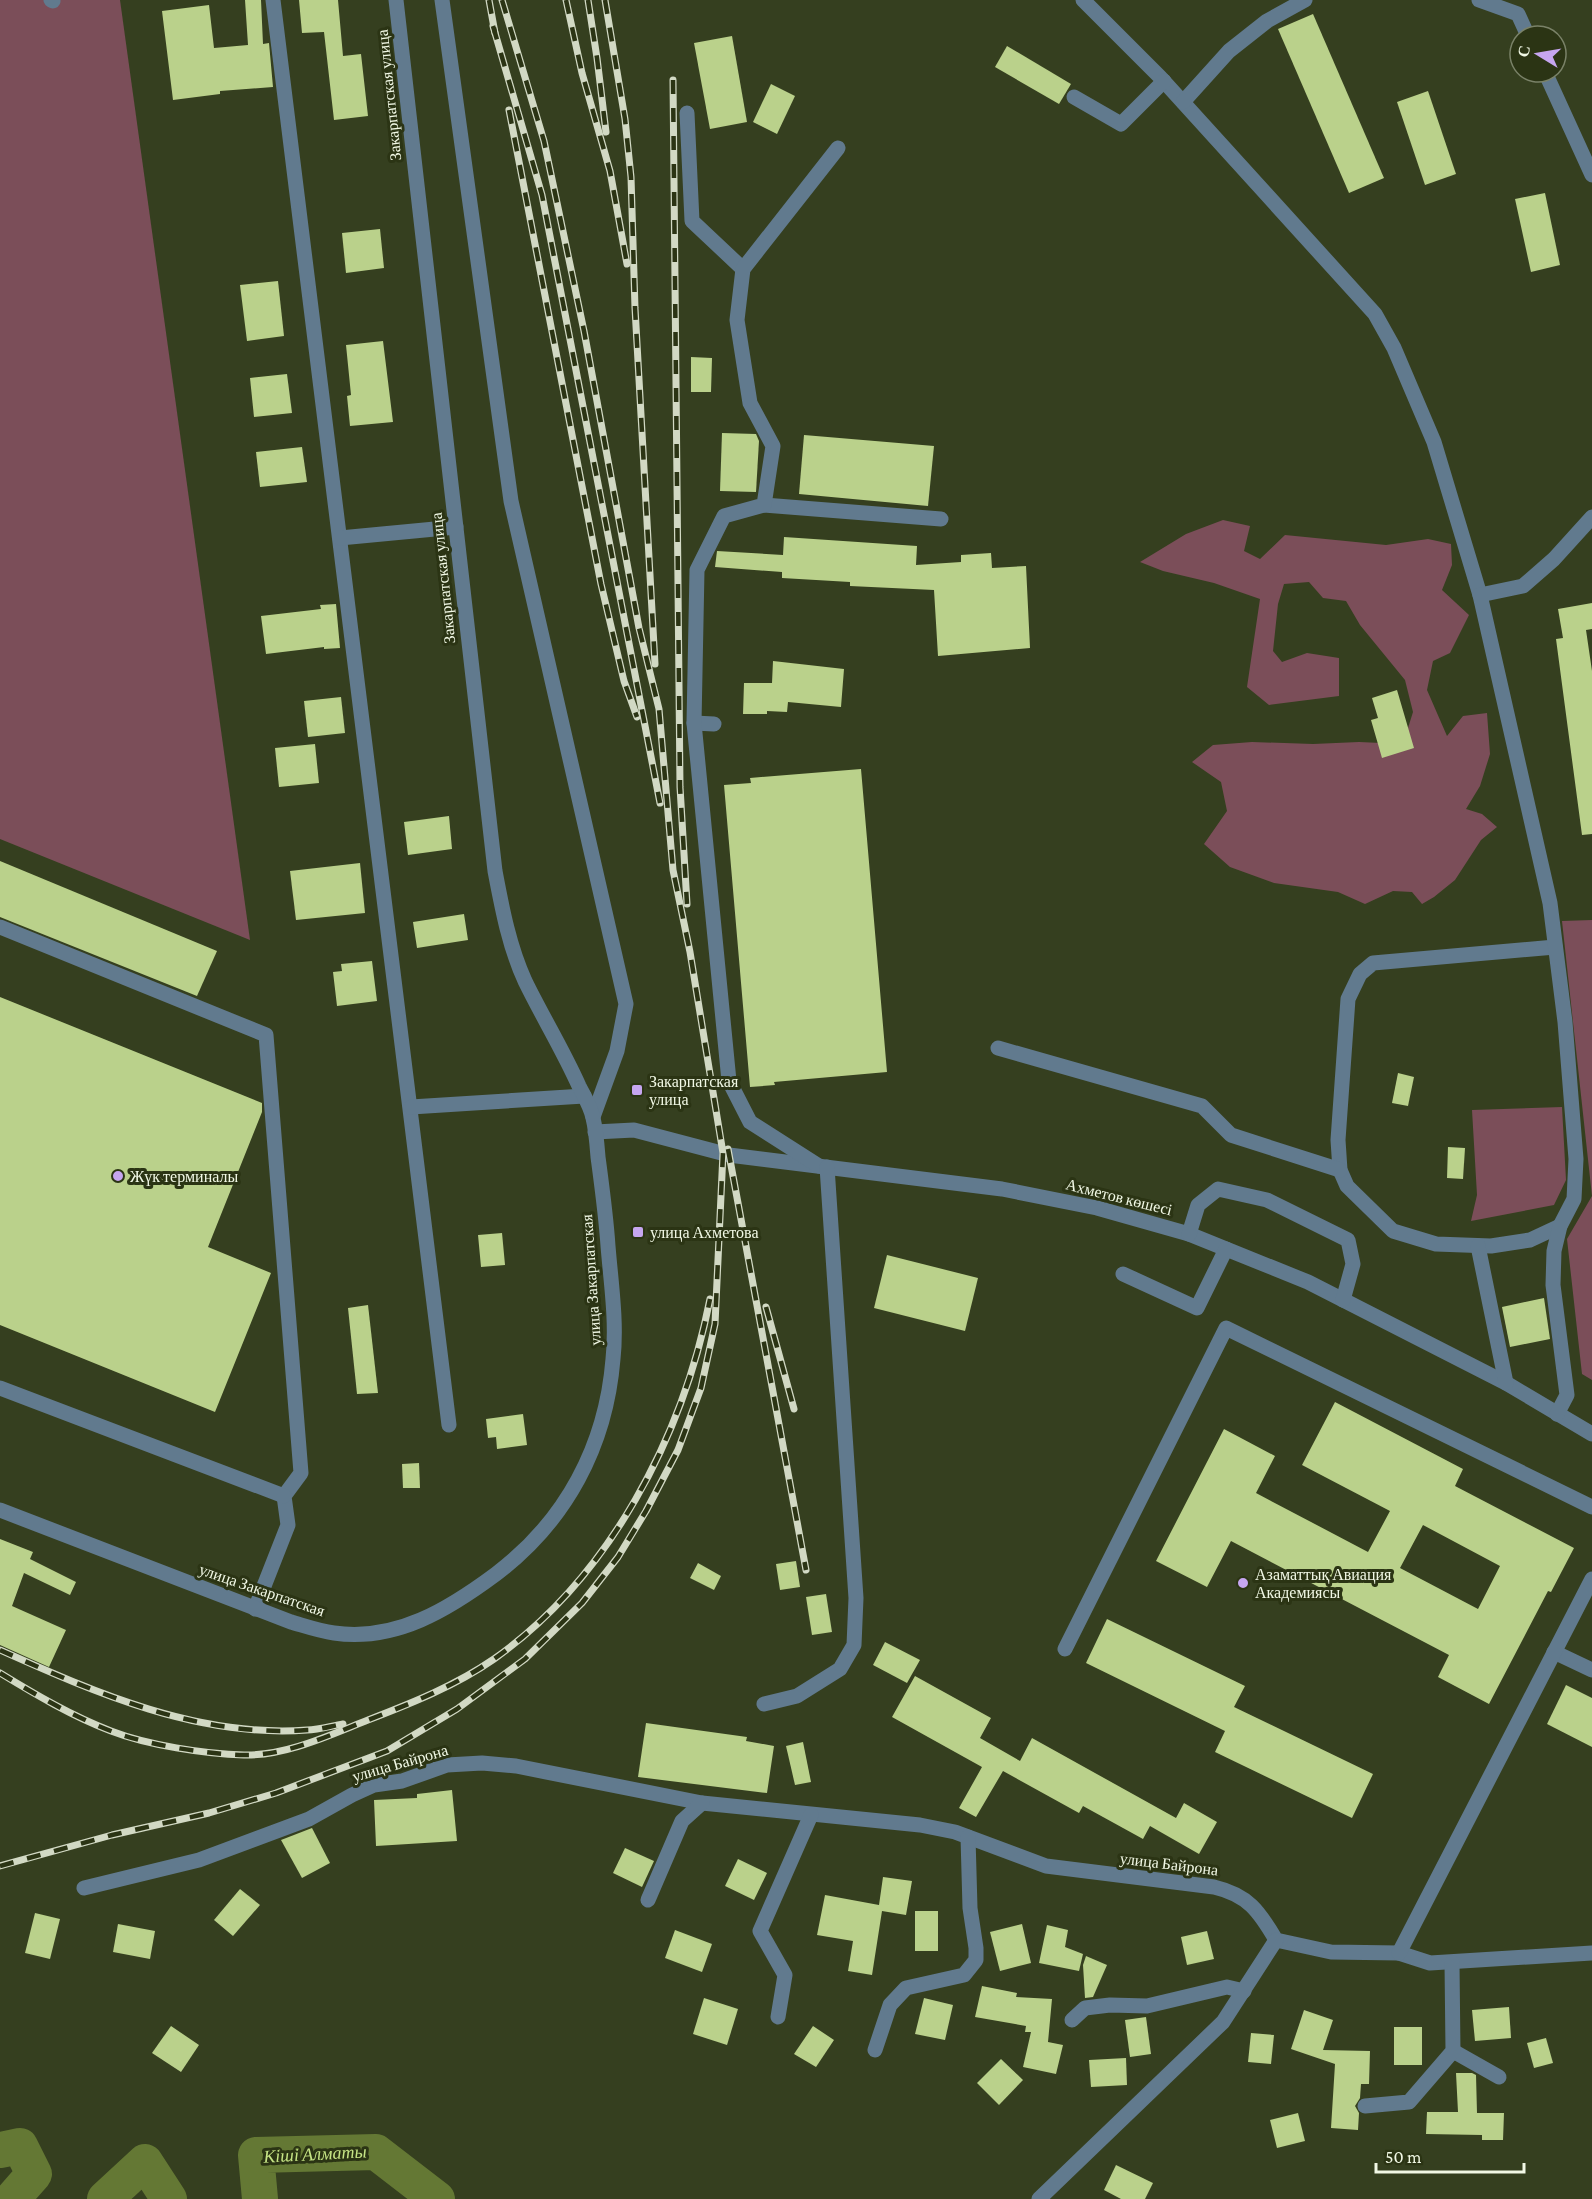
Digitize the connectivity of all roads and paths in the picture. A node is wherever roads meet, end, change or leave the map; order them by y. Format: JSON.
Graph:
{"nodes":[{"id":1,"x":273,"y":0,"type":"edge"},
{"id":2,"x":396,"y":0,"type":"edge"},
{"id":3,"x":442,"y":0,"type":"edge"},
{"id":4,"x":1083,"y":0,"type":"edge"},
{"id":5,"x":1305,"y":0,"type":"edge"},
{"id":6,"x":1479,"y":0,"type":"edge"},
{"id":7,"x":1523,"y":24,"type":"edge"},
{"id":8,"x":1164,"y":81,"type":"junction"},
{"id":9,"x":1550,"y":84,"type":"edge"},
{"id":10,"x":1074,"y":97,"type":"dead end"},
{"id":11,"x":1183,"y":102,"type":"junction"},
{"id":12,"x":687,"y":114,"type":"dead end"},
{"id":13,"x":838,"y":148,"type":"dead end"},
{"id":14,"x":1592,"y":175,"type":"edge"},
{"id":15,"x":743,"y":268,"type":"junction"},
{"id":16,"x":764,"y":505,"type":"junction"},
{"id":17,"x":1592,"y":517,"type":"edge"},
{"id":18,"x":941,"y":519,"type":"dead end"},
{"id":19,"x":456,"y":527,"type":"junction"},
{"id":20,"x":340,"y":538,"type":"junction"},
{"id":21,"x":1480,"y":595,"type":"junction"},
{"id":22,"x":694,"y":723,"type":"junction"},
{"id":23,"x":714,"y":724,"type":"dead end"},
{"id":24,"x":0,"y":927,"type":"edge"},
{"id":25,"x":1555,"y":947,"type":"junction"},
{"id":26,"x":998,"y":1048,"type":"dead end"},
{"id":27,"x":584,"y":1096,"type":"junction"},
{"id":28,"x":411,"y":1107,"type":"junction"},
{"id":29,"x":594,"y":1124,"type":"junction"},
{"id":30,"x":823,"y":1167,"type":"junction"},
{"id":31,"x":1340,"y":1170,"type":"junction"},
{"id":32,"x":1560,"y":1226,"type":"junction"},
{"id":33,"x":1189,"y":1234,"type":"junction"},
{"id":34,"x":1478,"y":1245,"type":"junction"},
{"id":35,"x":1226,"y":1249,"type":"junction"},
{"id":36,"x":1123,"y":1274,"type":"dead end"},
{"id":37,"x":1343,"y":1300,"type":"junction"},
{"id":38,"x":1506,"y":1383,"type":"junction"},
{"id":39,"x":0,"y":1388,"type":"edge"},
{"id":40,"x":1557,"y":1414,"type":"junction"},
{"id":41,"x":449,"y":1425,"type":"dead end"},
{"id":42,"x":1592,"y":1434,"type":"edge"},
{"id":43,"x":284,"y":1496,"type":"junction"},
{"id":44,"x":1592,"y":1507,"type":"edge"},
{"id":45,"x":0,"y":1510,"type":"edge"},
{"id":46,"x":1590,"y":1589,"type":"edge"},
{"id":47,"x":255,"y":1609,"type":"junction"},
{"id":48,"x":1065,"y":1650,"type":"dead end"},
{"id":49,"x":1554,"y":1652,"type":"junction"},
{"id":50,"x":1592,"y":1670,"type":"edge"},
{"id":51,"x":764,"y":1704,"type":"dead end"},
{"id":52,"x":702,"y":1803,"type":"junction"},
{"id":53,"x":811,"y":1815,"type":"junction"},
{"id":54,"x":968,"y":1837,"type":"junction"},
{"id":55,"x":84,"y":1888,"type":"dead end"},
{"id":56,"x":648,"y":1900,"type":"dead end"},
{"id":57,"x":1276,"y":1940,"type":"junction"},
{"id":58,"x":1400,"y":1953,"type":"junction"},
{"id":59,"x":1592,"y":1953,"type":"edge"},
{"id":60,"x":1452,"y":1963,"type":"junction"},
{"id":61,"x":1244,"y":1991,"type":"junction"},
{"id":62,"x":778,"y":2017,"type":"dead end"},
{"id":63,"x":1072,"y":2020,"type":"dead end"},
{"id":64,"x":875,"y":2050,"type":"dead end"},
{"id":65,"x":1453,"y":2051,"type":"junction"},
{"id":66,"x":1499,"y":2077,"type":"dead end"},
{"id":67,"x":1365,"y":2106,"type":"dead end"},
{"id":68,"x":1039,"y":2199,"type":"edge"}],
"edges":[{"from":1,"to":20,"type":"street"},
{"from":2,"to":19,"type":"street","name":"Закарпатская улица"},
{"from":3,"to":29,"type":"street"},
{"from":4,"to":8,"type":"street"},
{"from":5,"to":11,"type":"street"},
{"from":6,"to":7,"type":"street"},
{"from":8,"to":10,"type":"street"},
{"from":8,"to":11,"type":"street"},
{"from":9,"to":14,"type":"street"},
{"from":11,"to":21,"type":"street"},
{"from":12,"to":15,"type":"street"},
{"from":13,"to":15,"type":"street"},
{"from":15,"to":16,"type":"street"},
{"from":16,"to":18,"type":"street"},
{"from":16,"to":22,"type":"street"},
{"from":17,"to":21,"type":"street"},
{"from":19,"to":20,"type":"street"},
{"from":19,"to":27,"type":"street","name":"Закарпатская улица"},
{"from":20,"to":28,"type":"street"},
{"from":21,"to":25,"type":"street"},
{"from":22,"to":23,"type":"street"},
{"from":22,"to":30,"type":"street"},
{"from":24,"to":43,"type":"street"},
{"from":25,"to":31,"type":"street"},
{"from":25,"to":32,"type":"street"},
{"from":26,"to":31,"type":"street"},
{"from":27,"to":28,"type":"street"},
{"from":27,"to":29,"type":"street","name":"Закарпатская улица"},
{"from":28,"to":41,"type":"street"},
{"from":29,"to":30,"type":"street","name":"Ахметов көшесі"},
{"from":29,"to":47,"type":"street","name":"улица Закарпатская"},
{"from":30,"to":33,"type":"street","name":"Ахметов көшесі"},
{"from":30,"to":51,"type":"street"},
{"from":31,"to":34,"type":"street"},
{"from":32,"to":34,"type":"street"},
{"from":32,"to":40,"type":"street"},
{"from":33,"to":35,"type":"street","name":"Ахметов көшесі"},
{"from":33,"to":37,"type":"street"},
{"from":34,"to":38,"type":"street"},
{"from":35,"to":36,"type":"street"},
{"from":35,"to":37,"type":"street","name":"Ахметов көшесі"},
{"from":37,"to":38,"type":"street","name":"Ахметов көшесі"},
{"from":38,"to":40,"type":"street","name":"Ахметов көшесі"},
{"from":39,"to":43,"type":"street"},
{"from":40,"to":42,"type":"street","name":"Ахметов көшесі"},
{"from":43,"to":47,"type":"street"},
{"from":44,"to":48,"type":"street"},
{"from":45,"to":47,"type":"street","name":"улица Закарпатская"},
{"from":46,"to":49,"type":"street"},
{"from":49,"to":50,"type":"street"},
{"from":49,"to":58,"type":"street"},
{"from":52,"to":53,"type":"street","name":"улица Байрона"},
{"from":52,"to":55,"type":"street","name":"улица Байрона"},
{"from":52,"to":56,"type":"street"},
{"from":53,"to":54,"type":"street","name":"улица Байрона"},
{"from":53,"to":62,"type":"street"},
{"from":54,"to":57,"type":"street","name":"улица Байрона"},
{"from":54,"to":64,"type":"street"},
{"from":57,"to":58,"type":"street"},
{"from":57,"to":61,"type":"street"},
{"from":58,"to":60,"type":"street"},
{"from":59,"to":60,"type":"street"},
{"from":60,"to":65,"type":"street"},
{"from":61,"to":63,"type":"street"},
{"from":61,"to":68,"type":"street"},
{"from":65,"to":66,"type":"street"},
{"from":65,"to":67,"type":"street"}]}
